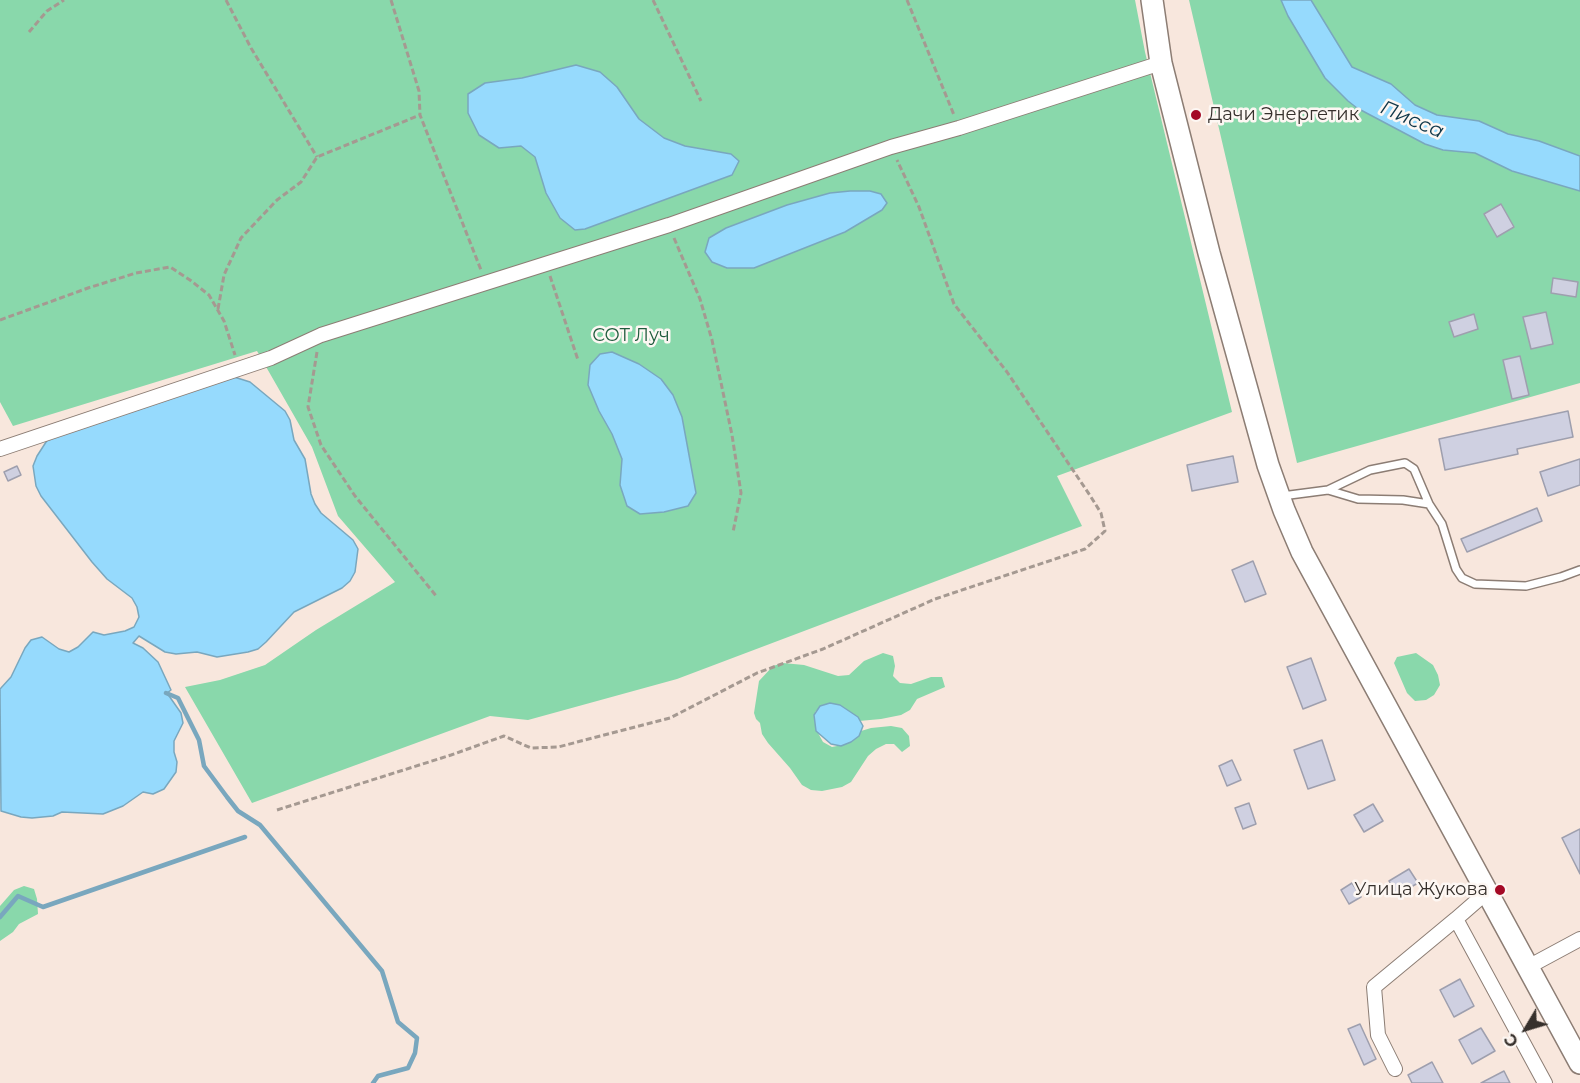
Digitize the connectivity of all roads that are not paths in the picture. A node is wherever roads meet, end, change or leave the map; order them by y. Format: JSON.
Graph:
{"nodes":[{"id":1,"x":1152,"y":0,"type":"edge"},
{"id":2,"x":1161,"y":63,"type":"junction"},
{"id":3,"x":0,"y":449,"type":"edge"},
{"id":4,"x":1328,"y":490,"type":"junction"},
{"id":5,"x":1280,"y":497,"type":"junction"},
{"id":6,"x":1429,"y":504,"type":"junction"},
{"id":7,"x":1580,"y":570,"type":"edge"},
{"id":8,"x":1487,"y":892,"type":"junction"},
{"id":9,"x":1456,"y":919,"type":"junction"},
{"id":10,"x":1580,"y":939,"type":"edge"},
{"id":11,"x":1528,"y":967,"type":"junction"},
{"id":12,"x":1580,"y":1063,"type":"edge"},
{"id":13,"x":1395,"y":1069,"type":"dead end"},
{"id":14,"x":1545,"y":1083,"type":"edge"}],
"edges":[{"from":1,"to":2,"type":"main road"},
{"from":2,"to":3,"type":"street"},
{"from":2,"to":5,"type":"main road"},
{"from":4,"to":5,"type":"lane"},
{"from":4,"to":6,"type":"lane"},
{"from":4,"to":6,"type":"lane"},
{"from":5,"to":8,"type":"main road"},
{"from":6,"to":7,"type":"lane"},
{"from":8,"to":9,"type":"street"},
{"from":8,"to":11,"type":"main road"},
{"from":9,"to":13,"type":"street"},
{"from":9,"to":14,"type":"street"},
{"from":10,"to":11,"type":"street"},
{"from":11,"to":12,"type":"main road"}]}
